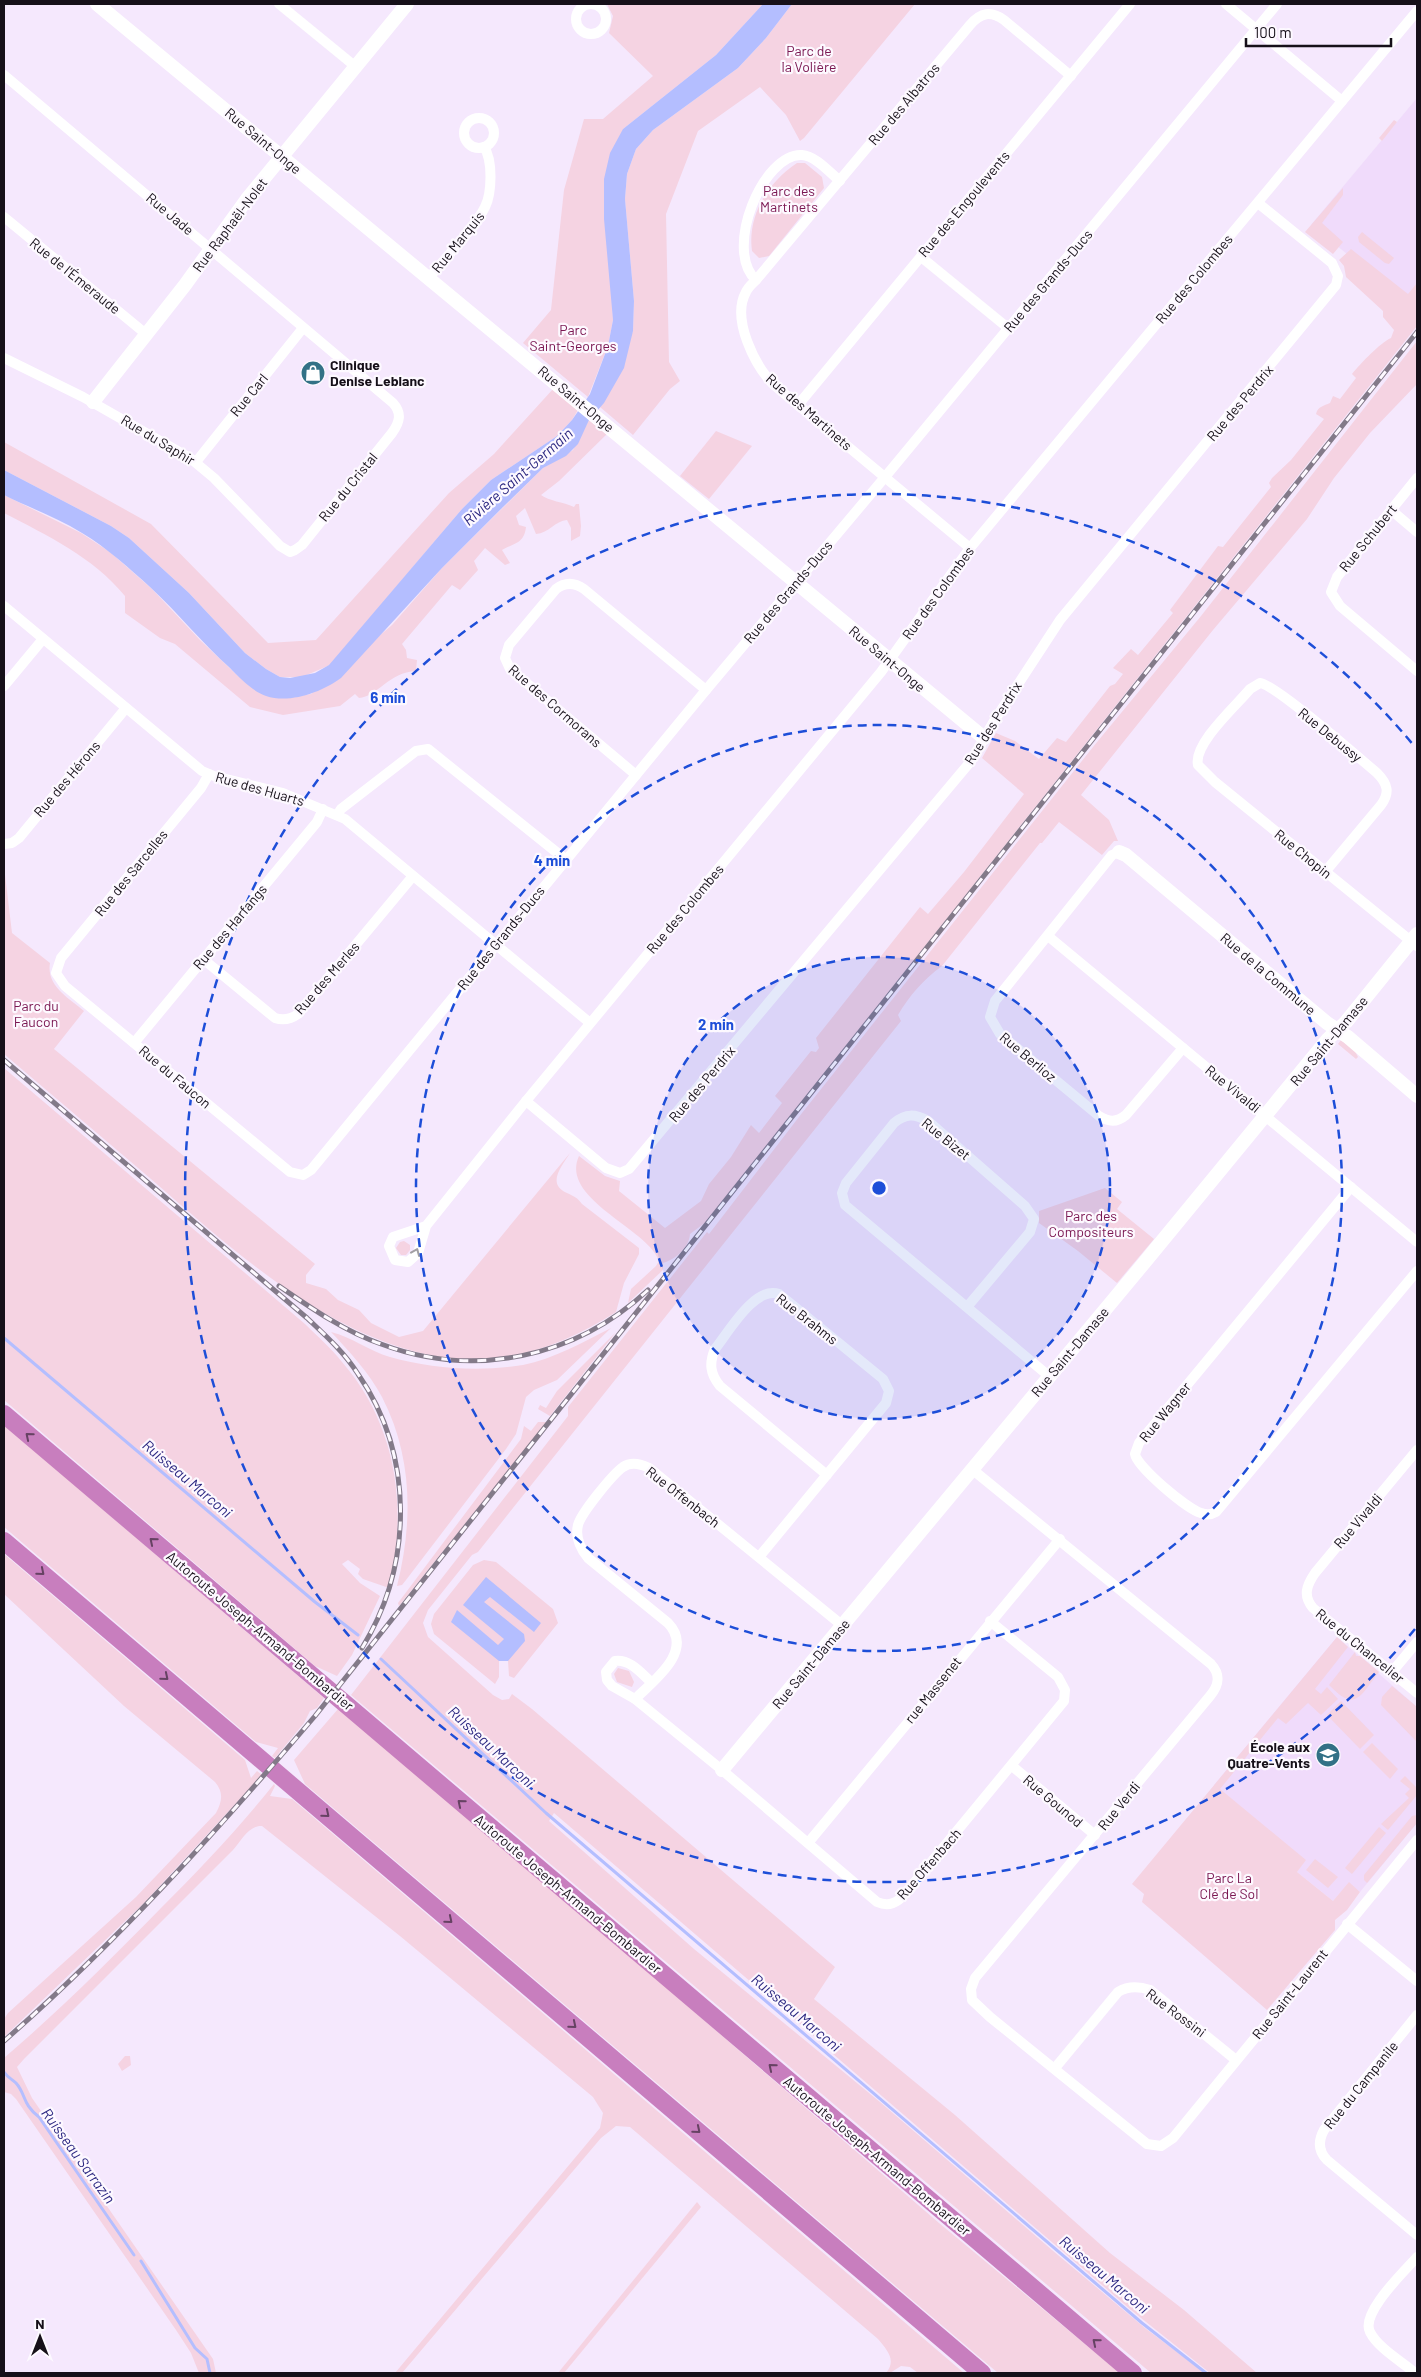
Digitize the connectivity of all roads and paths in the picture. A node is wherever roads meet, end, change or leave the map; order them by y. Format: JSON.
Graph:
{"nodes":[{"id":1,"x":97,"y":4,"type":"edge"},
{"id":2,"x":279,"y":4,"type":"edge"},
{"id":3,"x":407,"y":4,"type":"edge"},
{"id":4,"x":1130,"y":4,"type":"edge"},
{"id":5,"x":1226,"y":4,"type":"edge"},
{"id":6,"x":1277,"y":4,"type":"edge"},
{"id":7,"x":1417,"y":11,"type":"edge"},
{"id":8,"x":1257,"y":28,"type":"junction"},
{"id":9,"x":356,"y":68,"type":"junction"},
{"id":10,"x":4,"y":75,"type":"edge"},
{"id":11,"x":1070,"y":76,"type":"junction"},
{"id":12,"x":1342,"y":101,"type":"junction"},
{"id":13,"x":484,"y":147,"type":"dead end"},
{"id":14,"x":282,"y":157,"type":"junction"},
{"id":15,"x":840,"y":181,"type":"junction"},
{"id":16,"x":1258,"y":203,"type":"junction"},
{"id":17,"x":4,"y":217,"type":"edge"},
{"id":18,"x":211,"y":249,"type":"junction"},
{"id":19,"x":921,"y":257,"type":"junction"},
{"id":20,"x":429,"y":278,"type":"junction"},
{"id":21,"x":756,"y":280,"type":"junction"},
{"id":22,"x":303,"y":328,"type":"junction"},
{"id":23,"x":1008,"y":328,"type":"junction"},
{"id":24,"x":146,"y":334,"type":"junction"},
{"id":25,"x":4,"y":358,"type":"edge"},
{"id":26,"x":93,"y":402,"type":"junction"},
{"id":27,"x":798,"y":405,"type":"junction"},
{"id":28,"x":399,"y":416,"type":"joint"},
{"id":29,"x":196,"y":462,"type":"junction"},
{"id":30,"x":885,"y":477,"type":"junction"},
{"id":31,"x":1417,"y":478,"type":"edge"},
{"id":32,"x":1391,"y":510,"type":"junction"},
{"id":33,"x":1417,"y":532,"type":"edge"},
{"id":34,"x":970,"y":548,"type":"junction"},
{"id":35,"x":290,"y":552,"type":"joint"},
{"id":36,"x":796,"y":583,"type":"junction"},
{"id":37,"x":4,"y":606,"type":"edge"},
{"id":38,"x":43,"y":639,"type":"junction"},
{"id":39,"x":889,"y":661,"type":"junction"},
{"id":40,"x":1417,"y":671,"type":"edge"},
{"id":41,"x":4,"y":686,"type":"edge"},
{"id":42,"x":706,"y":690,"type":"junction"},
{"id":43,"x":126,"y":708,"type":"junction"},
{"id":44,"x":984,"y":738,"type":"junction"},
{"id":45,"x":1197,"y":756,"type":"joint"},
{"id":46,"x":209,"y":774,"type":"junction"},
{"id":47,"x":636,"y":775,"type":"junction"},
{"id":48,"x":323,"y":809,"type":"junction"},
{"id":49,"x":337,"y":815,"type":"junction"},
{"id":50,"x":4,"y":844,"type":"edge"},
{"id":51,"x":1119,"y":852,"type":"joint"},
{"id":52,"x":565,"y":859,"type":"junction"},
{"id":53,"x":1325,"y":872,"type":"junction"},
{"id":54,"x":413,"y":876,"type":"junction"},
{"id":55,"x":1048,"y":936,"type":"junction"},
{"id":56,"x":1415,"y":940,"type":"edge"},
{"id":57,"x":496,"y":944,"type":"junction"},
{"id":58,"x":204,"y":959,"type":"junction"},
{"id":59,"x":56,"y":973,"type":"joint"},
{"id":60,"x":590,"y":1023,"type":"junction"},
{"id":61,"x":1338,"y":1030,"type":"junction"},
{"id":62,"x":134,"y":1043,"type":"junction"},
{"id":63,"x":1183,"y":1048,"type":"junction"},
{"id":64,"x":1417,"y":1096,"type":"edge"},
{"id":65,"x":526,"y":1102,"type":"junction"},
{"id":66,"x":1266,"y":1116,"type":"junction"},
{"id":67,"x":298,"y":1175,"type":"joint"},
{"id":68,"x":1351,"y":1187,"type":"junction"},
{"id":69,"x":426,"y":1226,"type":"dead end"},
{"id":70,"x":1417,"y":1242,"type":"edge"},
{"id":71,"x":1417,"y":1271,"type":"edge"},
{"id":72,"x":967,"y":1307,"type":"junction"},
{"id":73,"x":1050,"y":1376,"type":"junction"},
{"id":74,"x":4,"y":1414,"type":"edge"},
{"id":75,"x":1417,"y":1450,"type":"edge"},
{"id":76,"x":973,"y":1470,"type":"junction"},
{"id":77,"x":827,"y":1475,"type":"junction"},
{"id":78,"x":1060,"y":1539,"type":"junction"},
{"id":79,"x":4,"y":1541,"type":"edge"},
{"id":80,"x":758,"y":1558,"type":"junction"},
{"id":81,"x":1306,"y":1596,"type":"joint"},
{"id":82,"x":990,"y":1621,"type":"junction"},
{"id":83,"x":843,"y":1626,"type":"junction"},
{"id":84,"x":1417,"y":1642,"type":"edge"},
{"id":85,"x":1392,"y":1672,"type":"junction"},
{"id":86,"x":651,"y":1682,"type":"junction"},
{"id":87,"x":1417,"y":1693,"type":"edge"},
{"id":88,"x":635,"y":1699,"type":"junction"},
{"id":89,"x":1012,"y":1766,"type":"junction"},
{"id":90,"x":722,"y":1770,"type":"junction"},
{"id":91,"x":1095,"y":1835,"type":"junction"},
{"id":92,"x":1417,"y":1840,"type":"edge"},
{"id":93,"x":808,"y":1843,"type":"junction"},
{"id":94,"x":1347,"y":1924,"type":"junction"},
{"id":95,"x":1417,"y":1981,"type":"edge"},
{"id":96,"x":1417,"y":2015,"type":"edge"},
{"id":97,"x":1236,"y":2060,"type":"junction"},
{"id":98,"x":1056,"y":2068,"type":"junction"},
{"id":99,"x":1161,"y":2146,"type":"joint"},
{"id":100,"x":1417,"y":2235,"type":"edge"},
{"id":101,"x":1417,"y":2257,"type":"edge"},
{"id":102,"x":982,"y":2373,"type":"edge"},
{"id":103,"x":1133,"y":2373,"type":"edge"},
{"id":104,"x":1415,"y":2373,"type":"edge"}],
"edges":[{"from":1,"to":14,"type":"street","name":"Rue Saint-Onge"},
{"from":2,"to":9,"type":"street"},
{"from":3,"to":9,"type":"street","name":"Rue Raphaël-Nolet"},
{"from":4,"to":11,"type":"street","name":"Rue des Engoulevents"},
{"from":5,"to":8,"type":"street"},
{"from":6,"to":8,"type":"street","name":"Rue des Grands-Ducs"},
{"from":7,"to":12,"type":"street","name":"Rue des Colombes"},
{"from":8,"to":12,"type":"street"},
{"from":8,"to":23,"type":"street","name":"Rue des Grands-Ducs"},
{"from":9,"to":14,"type":"street","name":"Rue Raphaël-Nolet"},
{"from":10,"to":18,"type":"street","name":"Rue Jade"},
{"from":11,"to":15,"type":"street","name":"Rue des Albatros"},
{"from":11,"to":19,"type":"street","name":"Rue des Engoulevents"},
{"from":12,"to":16,"type":"street","name":"Rue des Colombes"},
{"from":13,"to":20,"type":"street","name":"Rue Marquis"},
{"from":14,"to":18,"type":"street","name":"Rue Raphaël-Nolet"},
{"from":14,"to":20,"type":"street","name":"Rue Saint-Onge"},
{"from":15,"to":21,"type":"street","name":"Rue des Albatros"},
{"from":15,"to":21,"type":"street"},
{"from":16,"to":34,"type":"street","name":"Rue des Colombes"},
{"from":16,"to":44,"type":"street","name":"Rue des Perdrix"},
{"from":17,"to":24,"type":"street","name":"Rue de l'Émeraude"},
{"from":18,"to":22,"type":"street","name":"Rue Jade"},
{"from":18,"to":24,"type":"street","name":"Rue Raphaël-Nolet"},
{"from":19,"to":23,"type":"street"},
{"from":19,"to":27,"type":"street","name":"Rue des Engoulevents"},
{"from":20,"to":36,"type":"street","name":"Rue Saint-Onge"},
{"from":21,"to":27,"type":"street","name":"Rue des Martinets"},
{"from":22,"to":28,"type":"street","name":"Rue Jade"},
{"from":22,"to":29,"type":"street","name":"Rue Carl"},
{"from":23,"to":30,"type":"street","name":"Rue des Grands-Ducs"},
{"from":24,"to":26,"type":"street","name":"Rue Raphaël-Nolet"},
{"from":25,"to":26,"type":"street","name":"Rue du Saphir"},
{"from":26,"to":29,"type":"street","name":"Rue du Saphir"},
{"from":27,"to":30,"type":"street","name":"Rue des Martinets"},
{"from":28,"to":35,"type":"street","name":"Rue du Cristal"},
{"from":29,"to":35,"type":"street","name":"Rue du Saphir"},
{"from":30,"to":34,"type":"street","name":"Rue des Martinets"},
{"from":30,"to":36,"type":"street","name":"Rue des Grands-Ducs"},
{"from":31,"to":32,"type":"street","name":"Rue Schubert"},
{"from":32,"to":33,"type":"street"},
{"from":32,"to":40,"type":"street","name":"Rue Schubert"},
{"from":34,"to":39,"type":"street","name":"Rue des Colombes"},
{"from":36,"to":39,"type":"street","name":"Rue Saint-Onge"},
{"from":36,"to":42,"type":"street","name":"Rue des Grands-Ducs"},
{"from":37,"to":38,"type":"street","name":"Rue des Huarts"},
{"from":38,"to":41,"type":"street"},
{"from":38,"to":43,"type":"street","name":"Rue des Huarts"},
{"from":39,"to":44,"type":"street","name":"Rue Saint-Onge"},
{"from":39,"to":60,"type":"street","name":"Rue des Colombes"},
{"from":42,"to":47,"type":"street","name":"Rue des Grands-Ducs"},
{"from":42,"to":47,"type":"street","name":"Rue des Cormorans"},
{"from":43,"to":46,"type":"street","name":"Rue des Huarts"},
{"from":43,"to":50,"type":"street","name":"Rue des Hérons"},
{"from":44,"to":65,"type":"street","name":"Rue des Perdrix"},
{"from":45,"to":53,"type":"street","name":"Rue Chopin"},
{"from":45,"to":53,"type":"street","name":"Rue Debussy"},
{"from":46,"to":48,"type":"street","name":"Rue des Huarts"},
{"from":46,"to":59,"type":"street","name":"Rue des Sarcelles"},
{"from":47,"to":52,"type":"street","name":"Rue des Grands-Ducs"},
{"from":48,"to":49,"type":"street","name":"Rue des Huarts"},
{"from":48,"to":58,"type":"street","name":"Rue des Harfangs"},
{"from":49,"to":52,"type":"street"},
{"from":49,"to":54,"type":"street","name":"Rue des Huarts"},
{"from":51,"to":55,"type":"street","name":"Rue Berlioz"},
{"from":51,"to":61,"type":"street","name":"Rue de la Commune"},
{"from":52,"to":57,"type":"street","name":"Rue des Grands-Ducs"},
{"from":53,"to":56,"type":"street","name":"Rue Chopin"},
{"from":54,"to":57,"type":"street","name":"Rue des Huarts"},
{"from":54,"to":58,"type":"street","name":"Rue des Merles"},
{"from":55,"to":63,"type":"street","name":"Rue Vivaldi"},
{"from":55,"to":63,"type":"street","name":"Rue Berlioz"},
{"from":56,"to":61,"type":"street","name":"Rue Saint-Damase"},
{"from":57,"to":60,"type":"street","name":"Rue des Huarts"},
{"from":57,"to":67,"type":"street","name":"Rue des Grands-Ducs"},
{"from":58,"to":62,"type":"street","name":"Rue des Harfangs"},
{"from":59,"to":62,"type":"street","name":"Rue du Faucon"},
{"from":60,"to":65,"type":"street","name":"Rue des Colombes"},
{"from":61,"to":64,"type":"street","name":"Rue de la Commune"},
{"from":61,"to":66,"type":"street","name":"Rue Saint-Damase"},
{"from":62,"to":67,"type":"street","name":"Rue du Faucon"},
{"from":63,"to":66,"type":"street","name":"Rue Vivaldi"},
{"from":65,"to":69,"type":"street","name":"Rue des Colombes"},
{"from":66,"to":68,"type":"street","name":"Rue Vivaldi"},
{"from":66,"to":73,"type":"street","name":"Rue Saint-Damase"},
{"from":68,"to":70,"type":"street","name":"Rue Vivaldi"},
{"from":68,"to":71,"type":"street","name":"Rue Wagner"},
{"from":72,"to":72,"type":"street","name":"Rue Bizet"},
{"from":72,"to":73,"type":"street","name":"Rue Bizet"},
{"from":73,"to":76,"type":"street","name":"Rue Saint-Damase"},
{"from":103,"to":74,"type":"highway","name":"Autoroute Joseph-Armand-Bombardier","one_way":true},
{"from":75,"to":81,"type":"street","name":"Rue Vivaldi"},
{"from":76,"to":78,"type":"street","name":"Rue Verdi"},
{"from":76,"to":83,"type":"street","name":"Rue Saint-Damase"},
{"from":77,"to":77,"type":"street","name":"Rue Brahms"},
{"from":77,"to":80,"type":"street","name":"Rue Brahms"},
{"from":78,"to":82,"type":"street","name":"rue Massenet"},
{"from":78,"to":91,"type":"street","name":"Rue Verdi"},
{"from":79,"to":102,"type":"highway","one_way":true},
{"from":80,"to":83,"type":"street","name":"Rue Offenbach"},
{"from":80,"to":86,"type":"street","name":"Rue Offenbach"},
{"from":81,"to":85,"type":"street","name":"Rue du Chancelier"},
{"from":82,"to":89,"type":"street","name":"Rue Offenbach"},
{"from":82,"to":93,"type":"street","name":"rue Massenet"},
{"from":83,"to":90,"type":"street","name":"Rue Saint-Damase"},
{"from":84,"to":85,"type":"street"},
{"from":85,"to":87,"type":"street","name":"Rue du Chancelier"},
{"from":86,"to":88,"type":"street","name":"Rue Offenbach"},
{"from":86,"to":88,"type":"street","name":"Rue Offenbach"},
{"from":88,"to":90,"type":"street","name":"Rue Offenbach"},
{"from":89,"to":91,"type":"street","name":"Rue Gounod"},
{"from":89,"to":93,"type":"street","name":"Rue Offenbach"},
{"from":90,"to":93,"type":"street","name":"Rue Offenbach"},
{"from":91,"to":98,"type":"street","name":"Rue Verdi"},
{"from":92,"to":94,"type":"street","name":"Rue Saint-Laurent"},
{"from":94,"to":95,"type":"street"},
{"from":94,"to":97,"type":"street","name":"Rue Saint-Laurent"},
{"from":96,"to":100,"type":"street","name":"Rue du Campanile"},
{"from":97,"to":98,"type":"street","name":"Rue Rossini"},
{"from":97,"to":99,"type":"street","name":"Rue Saint-Laurent"},
{"from":98,"to":99,"type":"street","name":"Rue Verdi"},
{"from":101,"to":104,"type":"street"}]}
